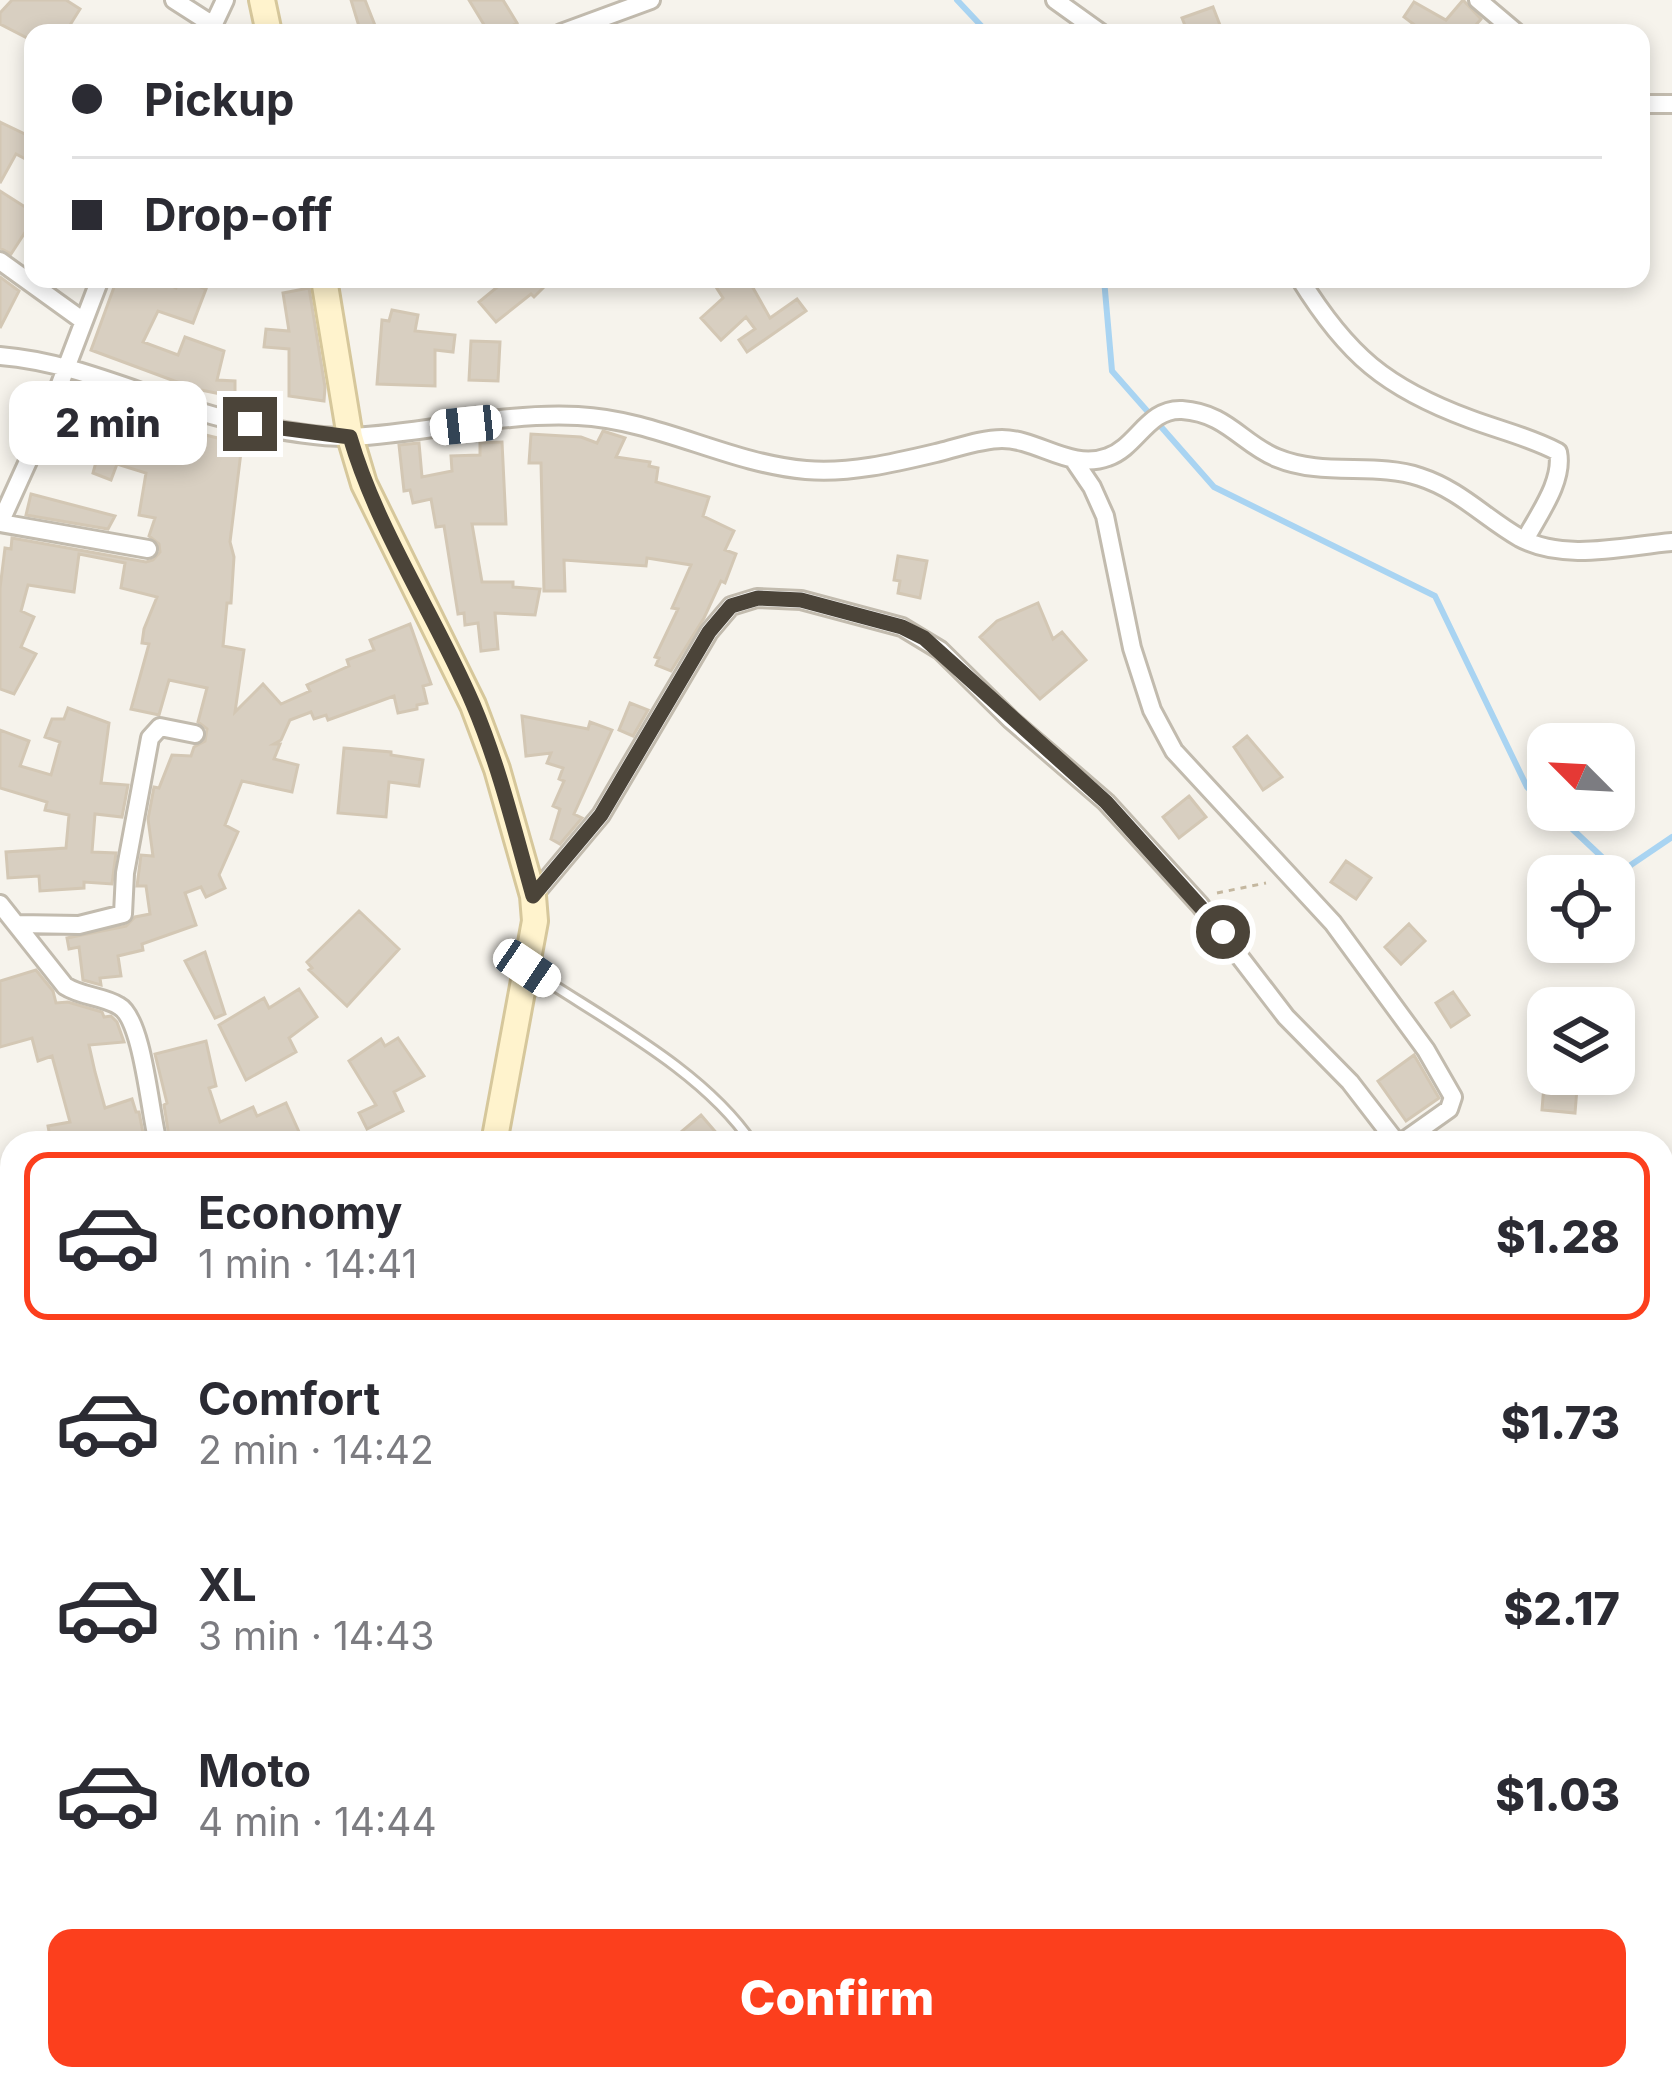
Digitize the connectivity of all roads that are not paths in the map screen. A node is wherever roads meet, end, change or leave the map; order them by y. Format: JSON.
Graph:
{"nodes":[{"id":1,"x":174,"y":0,"type":"edge"},
{"id":2,"x":651,"y":0,"type":"edge"},
{"id":3,"x":1055,"y":0,"type":"edge"},
{"id":4,"x":1478,"y":0,"type":"edge"},
{"id":5,"x":205,"y":24,"type":"edge"},
{"id":6,"x":585,"y":24,"type":"edge"},
{"id":7,"x":1088,"y":24,"type":"edge"},
{"id":8,"x":1506,"y":24,"type":"edge"},
{"id":9,"x":38,"y":288,"type":"edge"},
{"id":10,"x":96,"y":288,"type":"edge"},
{"id":11,"x":325,"y":288,"type":"edge"},
{"id":12,"x":1306,"y":288,"type":"edge"},
{"id":13,"x":82,"y":320,"type":"junction"},
{"id":14,"x":0,"y":356,"type":"edge"},
{"id":15,"x":66,"y":368,"type":"junction"},
{"id":16,"x":350,"y":437,"type":"junction"},
{"id":17,"x":1073,"y":459,"type":"junction"},
{"id":18,"x":1525,"y":540,"type":"junction"},
{"id":19,"x":1672,"y":542,"type":"edge"},
{"id":20,"x":148,"y":549,"type":"dead end"},
{"id":21,"x":195,"y":734,"type":"dead end"},
{"id":22,"x":533,"y":896,"type":"junction"},
{"id":23,"x":0,"y":904,"type":"edge"},
{"id":24,"x":18,"y":923,"type":"junction"},
{"id":25,"x":527,"y":968,"type":"junction"},
{"id":26,"x":156,"y":1131,"type":"edge"},
{"id":27,"x":496,"y":1131,"type":"edge"},
{"id":28,"x":744,"y":1131,"type":"edge"},
{"id":29,"x":1389,"y":1131,"type":"edge"},
{"id":30,"x":1417,"y":1131,"type":"edge"},
{"id":31,"x":1112,"y":2091,"type":"edge"},
{"id":32,"x":1170,"y":2091,"type":"edge"}],
"edges":[{"from":1,"to":5,"type":"street"},
{"from":2,"to":6,"type":"street"},
{"from":3,"to":7,"type":"street"},
{"from":4,"to":8,"type":"street"},
{"from":9,"to":13,"type":"street"},
{"from":10,"to":13,"type":"street"},
{"from":11,"to":16,"type":"street"},
{"from":12,"to":18,"type":"street"},
{"from":13,"to":15,"type":"street"},
{"from":14,"to":15,"type":"street"},
{"from":15,"to":16,"type":"street"},
{"from":15,"to":20,"type":"street"},
{"from":16,"to":17,"type":"street"},
{"from":16,"to":22,"type":"street"},
{"from":17,"to":18,"type":"street"},
{"from":17,"to":30,"type":"street"},
{"from":18,"to":19,"type":"street"},
{"from":21,"to":24,"type":"street"},
{"from":22,"to":25,"type":"street"},
{"from":22,"to":29,"type":"street"},
{"from":23,"to":24,"type":"street"},
{"from":24,"to":26,"type":"street"},
{"from":25,"to":27,"type":"street"},
{"from":25,"to":28,"type":"lane"},
{"from":31,"to":32,"type":"street"}]}
